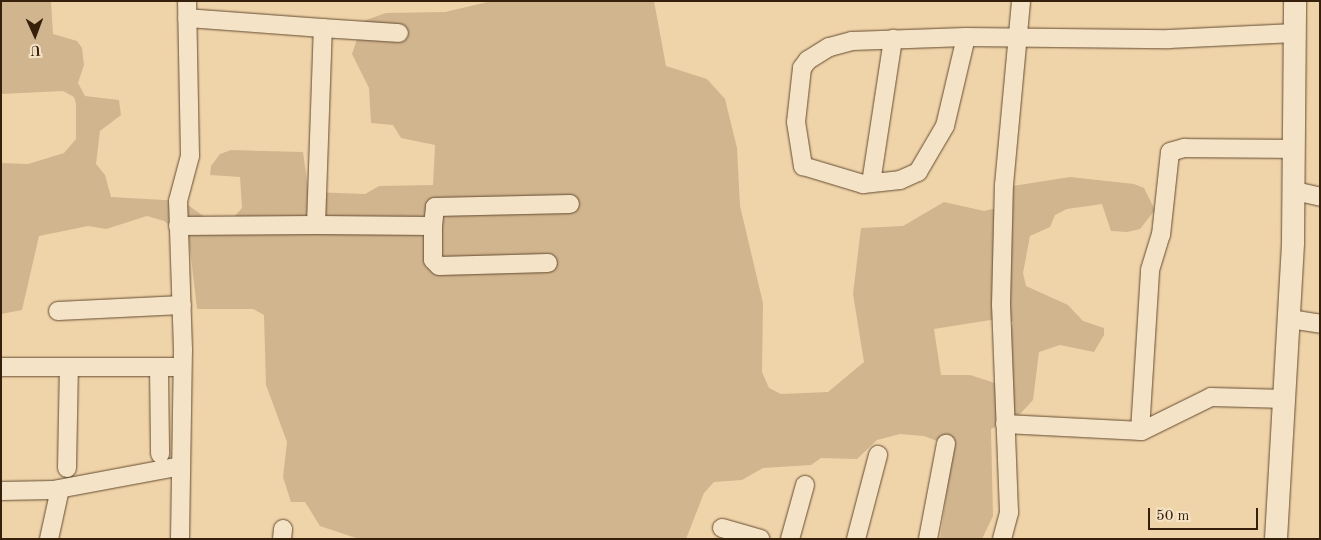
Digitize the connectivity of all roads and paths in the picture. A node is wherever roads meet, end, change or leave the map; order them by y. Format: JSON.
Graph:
{"nodes":[{"id":1,"x":1021,"y":1,"type":"edge"},
{"id":2,"x":1295,"y":1,"type":"edge"},
{"id":3,"x":187,"y":10,"type":"edge"},
{"id":4,"x":323,"y":28,"type":"junction"},
{"id":5,"x":399,"y":33,"type":"dead end"},
{"id":6,"x":1295,"y":33,"type":"junction"},
{"id":7,"x":966,"y":37,"type":"junction"},
{"id":8,"x":1018,"y":38,"type":"junction"},
{"id":9,"x":892,"y":39,"type":"junction"},
{"id":10,"x":1293,"y":149,"type":"junction"},
{"id":11,"x":871,"y":183,"type":"junction"},
{"id":12,"x":1295,"y":190,"type":"junction"},
{"id":13,"x":1320,"y":196,"type":"edge"},
{"id":14,"x":570,"y":204,"type":"dead end"},
{"id":15,"x":316,"y":225,"type":"junction"},
{"id":16,"x":178,"y":226,"type":"junction"},
{"id":17,"x":433,"y":226,"type":"junction"},
{"id":18,"x":548,"y":263,"type":"dead end"},
{"id":19,"x":182,"y":305,"type":"junction"},
{"id":20,"x":58,"y":311,"type":"dead end"},
{"id":21,"x":1290,"y":319,"type":"junction"},
{"id":22,"x":1320,"y":324,"type":"edge"},
{"id":23,"x":159,"y":367,"type":"junction"},
{"id":24,"x":182,"y":367,"type":"junction"},
{"id":25,"x":1,"y":368,"type":"edge"},
{"id":26,"x":69,"y":368,"type":"junction"},
{"id":27,"x":1286,"y":399,"type":"junction"},
{"id":28,"x":1006,"y":424,"type":"junction"},
{"id":29,"x":1140,"y":431,"type":"junction"},
{"id":30,"x":946,"y":444,"type":"dead end"},
{"id":31,"x":160,"y":454,"type":"dead end"},
{"id":32,"x":878,"y":455,"type":"dead end"},
{"id":33,"x":181,"y":466,"type":"junction"},
{"id":34,"x":67,"y":468,"type":"dead end"},
{"id":35,"x":805,"y":485,"type":"dead end"},
{"id":36,"x":60,"y":489,"type":"junction"},
{"id":37,"x":1,"y":491,"type":"edge"},
{"id":38,"x":722,"y":528,"type":"dead end"},
{"id":39,"x":49,"y":539,"type":"edge"},
{"id":40,"x":180,"y":539,"type":"edge"},
{"id":41,"x":760,"y":539,"type":"edge"},
{"id":42,"x":790,"y":539,"type":"edge"},
{"id":43,"x":856,"y":539,"type":"edge"},
{"id":44,"x":928,"y":539,"type":"edge"},
{"id":45,"x":1002,"y":539,"type":"edge"},
{"id":46,"x":1276,"y":539,"type":"edge"}],
"edges":[{"from":1,"to":8,"type":"street"},
{"from":2,"to":6,"type":"street"},
{"from":3,"to":4,"type":"street"},
{"from":3,"to":16,"type":"street"},
{"from":4,"to":5,"type":"street"},
{"from":4,"to":15,"type":"street"},
{"from":6,"to":8,"type":"street"},
{"from":6,"to":10,"type":"street"},
{"from":7,"to":8,"type":"street"},
{"from":7,"to":9,"type":"street"},
{"from":7,"to":11,"type":"street"},
{"from":8,"to":28,"type":"street"},
{"from":9,"to":11,"type":"street"},
{"from":9,"to":11,"type":"street"},
{"from":10,"to":12,"type":"street"},
{"from":10,"to":29,"type":"street"},
{"from":12,"to":13,"type":"street"},
{"from":12,"to":21,"type":"street"},
{"from":14,"to":17,"type":"street"},
{"from":15,"to":16,"type":"street"},
{"from":15,"to":17,"type":"street"},
{"from":16,"to":19,"type":"street"},
{"from":17,"to":18,"type":"street"},
{"from":19,"to":20,"type":"street"},
{"from":19,"to":24,"type":"street"},
{"from":21,"to":22,"type":"street"},
{"from":21,"to":27,"type":"street"},
{"from":23,"to":24,"type":"street"},
{"from":23,"to":26,"type":"street"},
{"from":23,"to":31,"type":"street"},
{"from":24,"to":33,"type":"street"},
{"from":25,"to":26,"type":"street"},
{"from":26,"to":34,"type":"street"},
{"from":27,"to":29,"type":"street"},
{"from":27,"to":46,"type":"street"},
{"from":28,"to":29,"type":"street"},
{"from":28,"to":45,"type":"street"},
{"from":30,"to":44,"type":"street"},
{"from":32,"to":43,"type":"street"},
{"from":33,"to":36,"type":"street"},
{"from":33,"to":40,"type":"street"},
{"from":35,"to":42,"type":"street"},
{"from":36,"to":37,"type":"street"},
{"from":36,"to":39,"type":"street"},
{"from":38,"to":41,"type":"street"}]}
